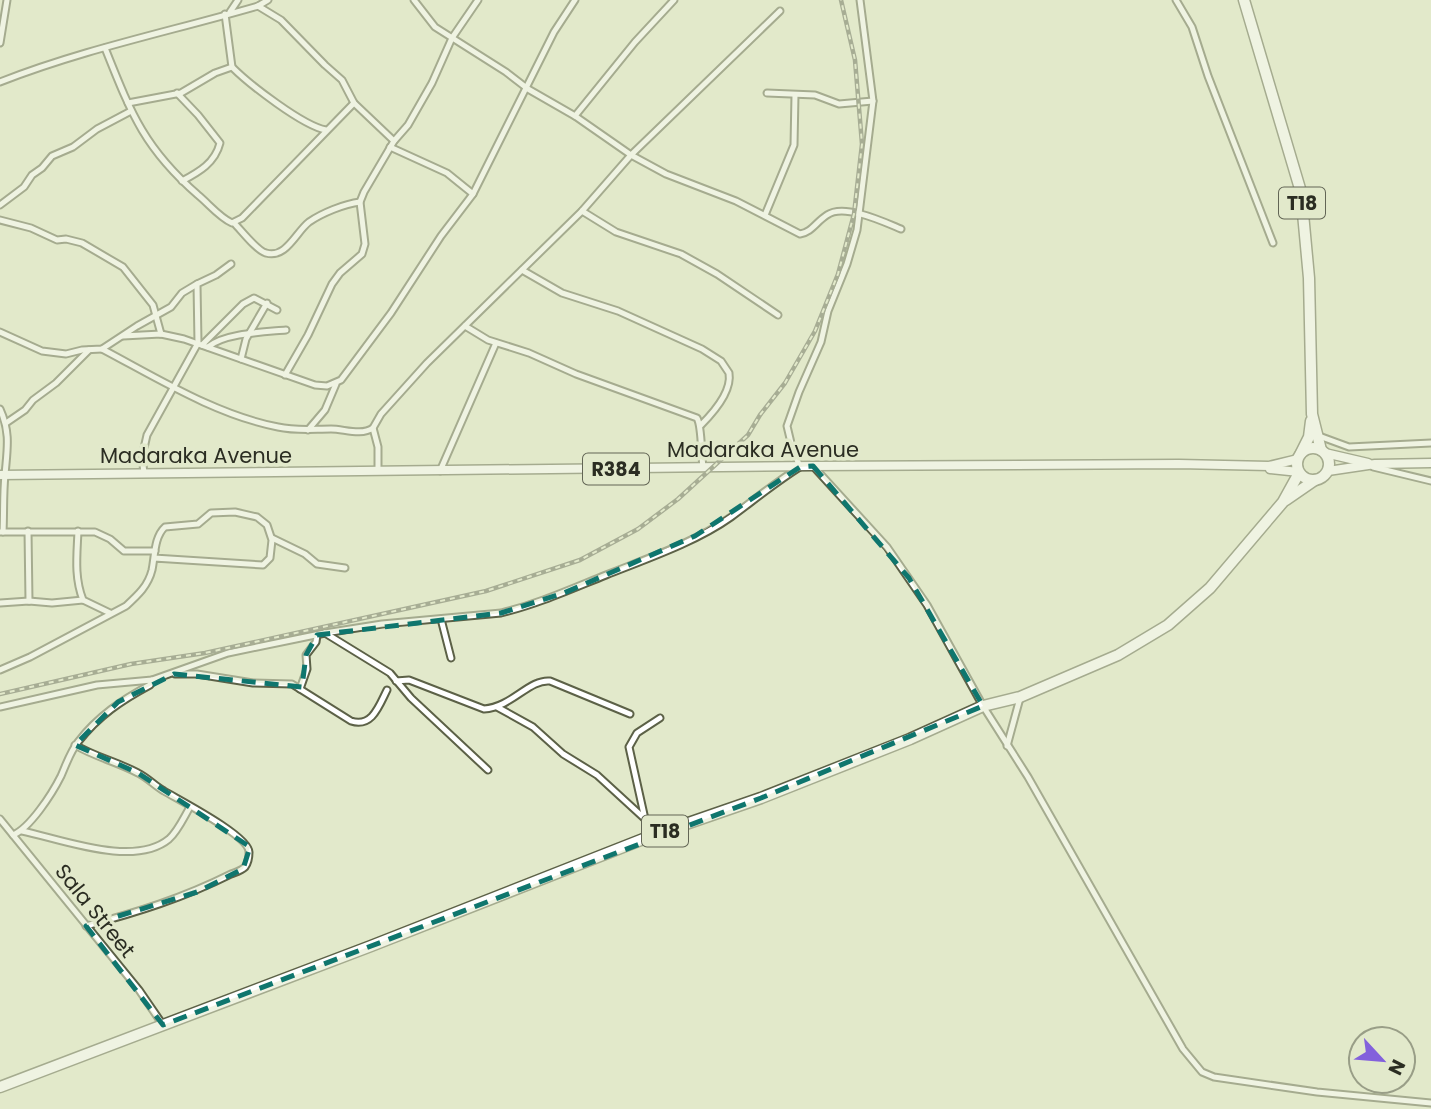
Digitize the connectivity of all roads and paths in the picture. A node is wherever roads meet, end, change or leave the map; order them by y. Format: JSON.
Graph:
{"nodes":[{"id":1,"x":7,"y":0,"type":"edge"},
{"id":2,"x":237,"y":0,"type":"edge"},
{"id":3,"x":268,"y":0,"type":"edge"},
{"id":4,"x":414,"y":0,"type":"edge"},
{"id":5,"x":478,"y":0,"type":"edge"},
{"id":6,"x":575,"y":0,"type":"edge"},
{"id":7,"x":674,"y":0,"type":"edge"},
{"id":8,"x":860,"y":0,"type":"edge"},
{"id":9,"x":1176,"y":0,"type":"edge"},
{"id":10,"x":1244,"y":0,"type":"edge"},
{"id":11,"x":258,"y":5,"type":"junction"},
{"id":12,"x":780,"y":10,"type":"dead end"},
{"id":13,"x":228,"y":13,"type":"junction"},
{"id":14,"x":452,"y":38,"type":"junction"},
{"id":15,"x":0,"y":43,"type":"edge"},
{"id":16,"x":105,"y":48,"type":"junction"},
{"id":17,"x":232,"y":67,"type":"junction"},
{"id":18,"x":0,"y":82,"type":"edge"},
{"id":19,"x":528,"y":89,"type":"junction"},
{"id":20,"x":177,"y":93,"type":"junction"},
{"id":21,"x":767,"y":93,"type":"dead end"},
{"id":22,"x":795,"y":95,"type":"junction"},
{"id":23,"x":873,"y":101,"type":"junction"},
{"id":24,"x":128,"y":103,"type":"junction"},
{"id":25,"x":354,"y":103,"type":"junction"},
{"id":26,"x":131,"y":111,"type":"junction"},
{"id":27,"x":575,"y":116,"type":"junction"},
{"id":28,"x":326,"y":130,"type":"junction"},
{"id":29,"x":392,"y":144,"type":"junction"},
{"id":30,"x":631,"y":155,"type":"junction"},
{"id":31,"x":181,"y":181,"type":"junction"},
{"id":32,"x":473,"y":194,"type":"junction"},
{"id":33,"x":360,"y":202,"type":"junction"},
{"id":34,"x":0,"y":205,"type":"edge"},
{"id":35,"x":582,"y":211,"type":"junction"},
{"id":36,"x":765,"y":215,"type":"junction"},
{"id":37,"x":859,"y":215,"type":"junction"},
{"id":38,"x":0,"y":220,"type":"edge"},
{"id":39,"x":234,"y":223,"type":"junction"},
{"id":40,"x":901,"y":229,"type":"dead end"},
{"id":41,"x":1273,"y":243,"type":"dead end"},
{"id":42,"x":231,"y":264,"type":"dead end"},
{"id":43,"x":522,"y":270,"type":"junction"},
{"id":44,"x":197,"y":284,"type":"junction"},
{"id":45,"x":267,"y":303,"type":"junction"},
{"id":46,"x":277,"y":310,"type":"dead end"},
{"id":47,"x":157,"y":314,"type":"junction"},
{"id":48,"x":778,"y":315,"type":"dead end"},
{"id":49,"x":465,"y":326,"type":"junction"},
{"id":50,"x":286,"y":330,"type":"dead end"},
{"id":51,"x":0,"y":332,"type":"edge"},
{"id":52,"x":161,"y":334,"type":"junction"},
{"id":53,"x":249,"y":334,"type":"junction"},
{"id":54,"x":123,"y":336,"type":"junction"},
{"id":55,"x":496,"y":343,"type":"junction"},
{"id":56,"x":202,"y":345,"type":"junction"},
{"id":57,"x":102,"y":349,"type":"junction"},
{"id":58,"x":89,"y":350,"type":"junction"},
{"id":59,"x":241,"y":359,"type":"junction"},
{"id":60,"x":285,"y":375,"type":"junction"},
{"id":61,"x":336,"y":384,"type":"junction"},
{"id":62,"x":172,"y":388,"type":"junction"},
{"id":63,"x":0,"y":409,"type":"edge"},
{"id":64,"x":1312,"y":414,"type":"junction"},
{"id":65,"x":3,"y":419,"type":"edge"},
{"id":66,"x":701,"y":425,"type":"junction"},
{"id":67,"x":373,"y":428,"type":"junction"},
{"id":68,"x":308,"y":430,"type":"junction"},
{"id":69,"x":1316,"y":435,"type":"junction"},
{"id":70,"x":1431,"y":443,"type":"edge"},
{"id":71,"x":1323,"y":452,"type":"junction"},
{"id":72,"x":1299,"y":457,"type":"junction"},
{"id":73,"x":1431,"y":463,"type":"edge"},
{"id":74,"x":1232,"y":465,"type":"junction"},
{"id":75,"x":1371,"y":465,"type":"junction"},
{"id":76,"x":813,"y":466,"type":"junction"},
{"id":77,"x":703,"y":467,"type":"junction"},
{"id":78,"x":800,"y":467,"type":"junction"},
{"id":79,"x":378,"y":471,"type":"junction"},
{"id":80,"x":440,"y":471,"type":"junction"},
{"id":81,"x":1328,"y":471,"type":"junction"},
{"id":82,"x":1299,"y":472,"type":"junction"},
{"id":83,"x":144,"y":473,"type":"junction"},
{"id":84,"x":3,"y":475,"type":"edge"},
{"id":85,"x":1315,"y":480,"type":"junction"},
{"id":86,"x":1431,"y":481,"type":"edge"},
{"id":87,"x":1283,"y":502,"type":"junction"},
{"id":88,"x":28,"y":531,"type":"junction"},
{"id":89,"x":78,"y":531,"type":"junction"},
{"id":90,"x":2,"y":532,"type":"edge"},
{"id":91,"x":272,"y":538,"type":"junction"},
{"id":92,"x":155,"y":554,"type":"junction"},
{"id":93,"x":345,"y":568,"type":"dead end"},
{"id":94,"x":83,"y":600,"type":"junction"},
{"id":95,"x":29,"y":601,"type":"junction"},
{"id":96,"x":0,"y":603,"type":"edge"},
{"id":97,"x":110,"y":613,"type":"junction"},
{"id":98,"x":441,"y":619,"type":"junction"},
{"id":99,"x":325,"y":633,"type":"junction"},
{"id":100,"x":317,"y":635,"type":"junction"},
{"id":101,"x":452,"y":658,"type":"dead end"},
{"id":102,"x":0,"y":670,"type":"edge"},
{"id":103,"x":174,"y":674,"type":"junction"},
{"id":104,"x":152,"y":680,"type":"junction"},
{"id":105,"x":396,"y":681,"type":"junction"},
{"id":106,"x":300,"y":688,"type":"junction"},
{"id":107,"x":387,"y":690,"type":"dead end"},
{"id":108,"x":1020,"y":697,"type":"junction"},
{"id":109,"x":983,"y":706,"type":"junction"},
{"id":110,"x":0,"y":707,"type":"edge"},
{"id":111,"x":497,"y":707,"type":"junction"},
{"id":112,"x":630,"y":714,"type":"dead end"},
{"id":113,"x":660,"y":718,"type":"dead end"},
{"id":114,"x":75,"y":745,"type":"junction"},
{"id":115,"x":1007,"y":746,"type":"junction"},
{"id":116,"x":488,"y":770,"type":"dead end"},
{"id":117,"x":190,"y":807,"type":"junction"},
{"id":118,"x":0,"y":819,"type":"edge"},
{"id":119,"x":645,"y":819,"type":"junction"},
{"id":120,"x":22,"y":831,"type":"junction"},
{"id":121,"x":13,"y":835,"type":"junction"},
{"id":122,"x":652,"y":836,"type":"junction"},
{"id":123,"x":86,"y":926,"type":"junction"},
{"id":124,"x":163,"y":1025,"type":"junction"},
{"id":125,"x":0,"y":1087,"type":"edge"},
{"id":126,"x":1431,"y":1103,"type":"edge"}],
"edges":[{"from":1,"to":15,"type":"street"},
{"from":2,"to":13,"type":"street"},
{"from":3,"to":11,"type":"street"},
{"from":4,"to":14,"type":"street"},
{"from":5,"to":14,"type":"street"},
{"from":6,"to":19,"type":"street"},
{"from":7,"to":27,"type":"street"},
{"from":8,"to":23,"type":"street"},
{"from":9,"to":41,"type":"street"},
{"from":10,"to":64,"type":"highway","number":"T18"},
{"from":11,"to":13,"type":"street"},
{"from":11,"to":25,"type":"street"},
{"from":12,"to":30,"type":"street"},
{"from":13,"to":16,"type":"street"},
{"from":13,"to":17,"type":"street"},
{"from":14,"to":19,"type":"street"},
{"from":14,"to":29,"type":"street"},
{"from":16,"to":18,"type":"street"},
{"from":16,"to":24,"type":"street"},
{"from":17,"to":20,"type":"street"},
{"from":17,"to":28,"type":"street"},
{"from":19,"to":27,"type":"street"},
{"from":19,"to":32,"type":"street"},
{"from":20,"to":24,"type":"street"},
{"from":20,"to":31,"type":"street"},
{"from":21,"to":22,"type":"street"},
{"from":22,"to":23,"type":"street"},
{"from":22,"to":36,"type":"street"},
{"from":23,"to":37,"type":"street"},
{"from":24,"to":26,"type":"street"},
{"from":25,"to":28,"type":"street"},
{"from":25,"to":29,"type":"street"},
{"from":26,"to":31,"type":"street"},
{"from":26,"to":34,"type":"street"},
{"from":27,"to":30,"type":"street"},
{"from":28,"to":39,"type":"street"},
{"from":29,"to":32,"type":"street"},
{"from":29,"to":33,"type":"street"},
{"from":30,"to":35,"type":"street"},
{"from":30,"to":36,"type":"street"},
{"from":31,"to":39,"type":"street"},
{"from":32,"to":61,"type":"street"},
{"from":33,"to":39,"type":"street"},
{"from":33,"to":60,"type":"street"},
{"from":35,"to":43,"type":"street"},
{"from":35,"to":48,"type":"street"},
{"from":36,"to":37,"type":"street"},
{"from":37,"to":40,"type":"street"},
{"from":37,"to":78,"type":"street"},
{"from":38,"to":47,"type":"street"},
{"from":42,"to":44,"type":"street"},
{"from":43,"to":49,"type":"street"},
{"from":43,"to":66,"type":"street"},
{"from":44,"to":47,"type":"street"},
{"from":44,"to":56,"type":"street"},
{"from":45,"to":46,"type":"street"},
{"from":45,"to":53,"type":"street"},
{"from":45,"to":56,"type":"street"},
{"from":47,"to":52,"type":"street"},
{"from":47,"to":54,"type":"street"},
{"from":49,"to":55,"type":"street"},
{"from":49,"to":67,"type":"street"},
{"from":50,"to":53,"type":"street"},
{"from":51,"to":58,"type":"street"},
{"from":52,"to":54,"type":"street"},
{"from":52,"to":56,"type":"street"},
{"from":53,"to":56,"type":"street"},
{"from":53,"to":59,"type":"street"},
{"from":54,"to":57,"type":"street"},
{"from":55,"to":66,"type":"street"},
{"from":55,"to":80,"type":"street"},
{"from":56,"to":59,"type":"street"},
{"from":56,"to":62,"type":"street"},
{"from":57,"to":58,"type":"street"},
{"from":57,"to":62,"type":"street"},
{"from":58,"to":65,"type":"street"},
{"from":59,"to":60,"type":"street"},
{"from":60,"to":61,"type":"street"},
{"from":61,"to":68,"type":"street"},
{"from":62,"to":68,"type":"street"},
{"from":62,"to":83,"type":"street"},
{"from":63,"to":65,"type":"street"},
{"from":64,"to":69,"type":"highway","number":"T18"},
{"from":64,"to":72,"type":"highway","number":"T18"},
{"from":65,"to":84,"type":"street"},
{"from":66,"to":77,"type":"street"},
{"from":67,"to":68,"type":"street"},
{"from":67,"to":79,"type":"street"},
{"from":69,"to":70,"type":"street"},
{"from":69,"to":71,"type":"highway","number":"T18"},
{"from":71,"to":72,"type":"highway"},
{"from":71,"to":75,"type":"main road"},
{"from":71,"to":81,"type":"highway","number":"T18"},
{"from":72,"to":74,"type":"main road","number":"R384"},
{"from":72,"to":82,"type":"highway","number":"T18"},
{"from":73,"to":75,"type":"main road"},
{"from":74,"to":76,"type":"main road","name":"Madaraka Avenue","number":"R384"},
{"from":74,"to":82,"type":"main road","number":"R384"},
{"from":75,"to":81,"type":"main road"},
{"from":75,"to":86,"type":"street"},
{"from":76,"to":78,"type":"main road","name":"Madaraka Avenue","number":"R384"},
{"from":76,"to":109,"type":"street"},
{"from":77,"to":78,"type":"main road","name":"Madaraka Avenue","number":"R384"},
{"from":77,"to":80,"type":"main road","name":"Madaraka Avenue","number":"R384"},
{"from":78,"to":98,"type":"street"},
{"from":79,"to":80,"type":"main road","name":"Madaraka Avenue","number":"R384"},
{"from":79,"to":83,"type":"main road","name":"Madaraka Avenue","number":"R384"},
{"from":81,"to":85,"type":"highway","number":"T18"},
{"from":82,"to":85,"type":"highway"},
{"from":82,"to":87,"type":"highway","number":"T18"},
{"from":83,"to":84,"type":"main road","name":"Madaraka Avenue","number":"R384"},
{"from":84,"to":90,"type":"street"},
{"from":85,"to":87,"type":"highway","number":"T18"},
{"from":87,"to":108,"type":"highway","number":"T18"},
{"from":88,"to":89,"type":"street"},
{"from":88,"to":90,"type":"street"},
{"from":88,"to":95,"type":"street"},
{"from":89,"to":92,"type":"street"},
{"from":89,"to":94,"type":"street"},
{"from":91,"to":92,"type":"street"},
{"from":91,"to":92,"type":"street"},
{"from":91,"to":93,"type":"street"},
{"from":92,"to":97,"type":"street"},
{"from":94,"to":95,"type":"street"},
{"from":94,"to":97,"type":"street"},
{"from":95,"to":96,"type":"street"},
{"from":97,"to":102,"type":"street"},
{"from":98,"to":99,"type":"street"},
{"from":98,"to":101,"type":"street"},
{"from":99,"to":100,"type":"street"},
{"from":99,"to":105,"type":"street"},
{"from":100,"to":103,"type":"street"},
{"from":100,"to":106,"type":"street"},
{"from":103,"to":104,"type":"street"},
{"from":103,"to":106,"type":"street"},
{"from":104,"to":110,"type":"street"},
{"from":104,"to":114,"type":"street"},
{"from":105,"to":111,"type":"street"},
{"from":105,"to":116,"type":"street"},
{"from":106,"to":107,"type":"street"},
{"from":108,"to":109,"type":"highway","number":"T18"},
{"from":108,"to":115,"type":"street"},
{"from":109,"to":115,"type":"street"},
{"from":109,"to":122,"type":"highway","number":"T18"},
{"from":111,"to":112,"type":"street"},
{"from":111,"to":119,"type":"street"},
{"from":113,"to":119,"type":"street"},
{"from":114,"to":117,"type":"street"},
{"from":114,"to":120,"type":"street"},
{"from":115,"to":126,"type":"street"},
{"from":117,"to":120,"type":"street"},
{"from":117,"to":123,"type":"street"},
{"from":118,"to":121,"type":"street","name":"Sala Street"},
{"from":119,"to":122,"type":"street"},
{"from":120,"to":121,"type":"street"},
{"from":121,"to":123,"type":"street","name":"Sala Street"},
{"from":122,"to":124,"type":"highway","number":"T18"},
{"from":123,"to":124,"type":"street","name":"Sala Street"},
{"from":124,"to":125,"type":"highway","number":"T18"}]}
